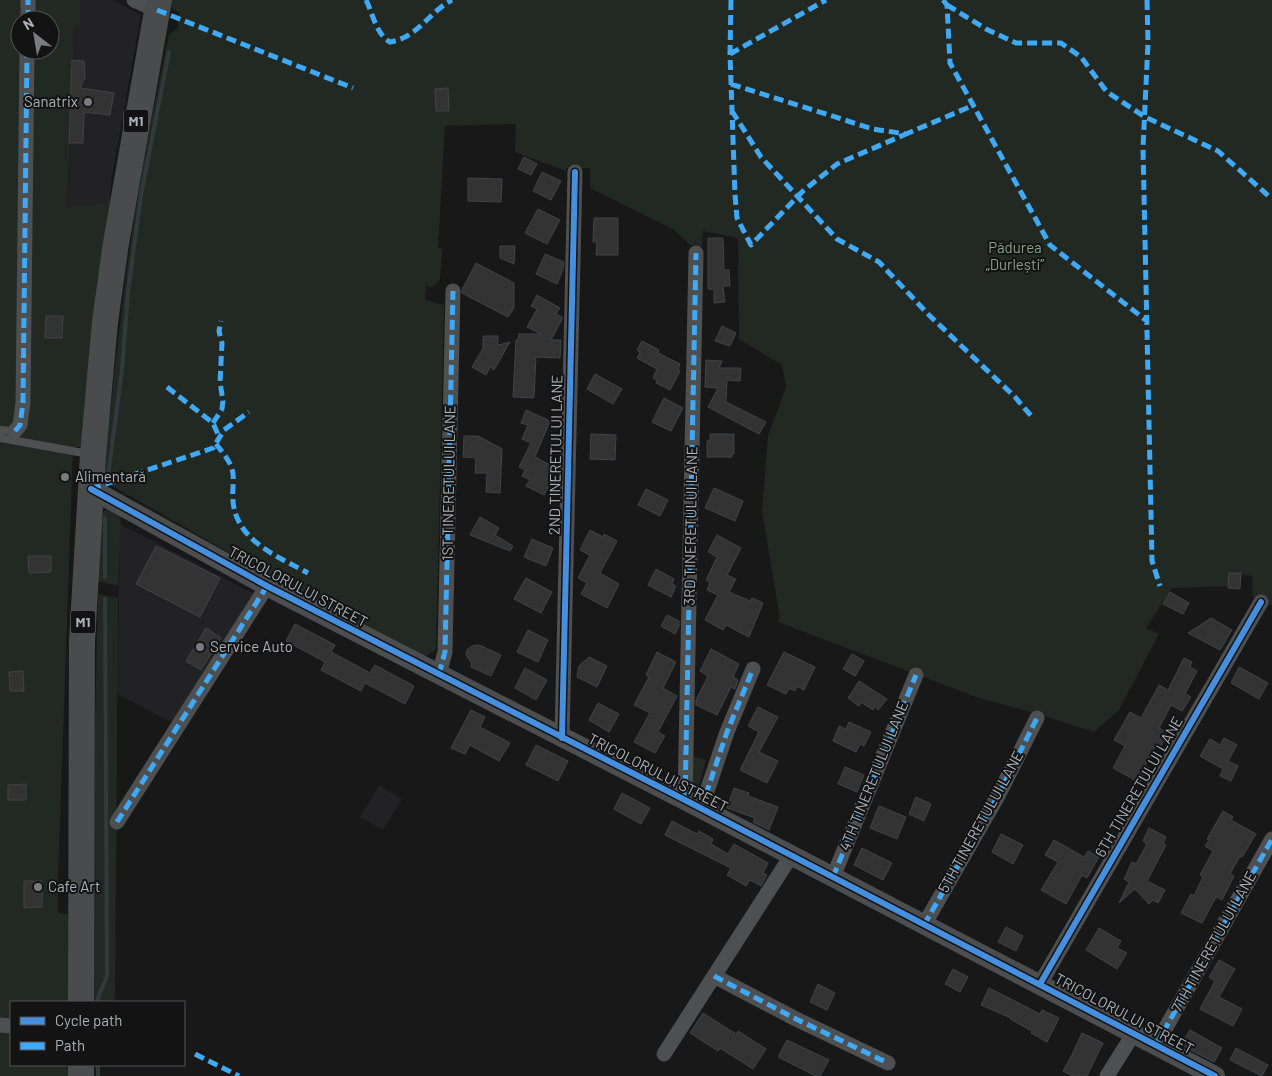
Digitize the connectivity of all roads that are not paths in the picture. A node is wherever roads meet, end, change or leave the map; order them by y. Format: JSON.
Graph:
{"nodes":[{"id":1,"x":150,"y":3,"type":"edge"},
{"id":2,"x":27,"y":60,"type":"edge"},
{"id":3,"x":575,"y":172,"type":"dead end"},
{"id":4,"x":696,"y":253,"type":"dead end"},
{"id":5,"x":453,"y":291,"type":"dead end"},
{"id":6,"x":0,"y":430,"type":"edge"},
{"id":7,"x":16,"y":431,"type":"joint"},
{"id":8,"x":0,"y":438,"type":"edge"},
{"id":9,"x":93,"y":455,"type":"junction"},
{"id":10,"x":91,"y":488,"type":"junction"},
{"id":11,"x":268,"y":586,"type":"junction"},
{"id":12,"x":1261,"y":602,"type":"dead end"},
{"id":13,"x":753,"y":668,"type":"dead end"},
{"id":14,"x":439,"y":674,"type":"junction"},
{"id":15,"x":916,"y":675,"type":"dead end"},
{"id":16,"x":1037,"y":718,"type":"dead end"},
{"id":17,"x":562,"y":738,"type":"junction"},
{"id":18,"x":693,"y":805,"type":"junction"},
{"id":19,"x":117,"y":822,"type":"dead end"},
{"id":20,"x":1272,"y":839,"type":"edge"},
{"id":21,"x":791,"y":856,"type":"junction"},
{"id":22,"x":833,"y":877,"type":"junction"},
{"id":23,"x":924,"y":925,"type":"junction"},
{"id":24,"x":714,"y":976,"type":"junction"},
{"id":25,"x":1040,"y":984,"type":"junction"},
{"id":26,"x":83,"y":998,"type":"edge"},
{"id":27,"x":1134,"y":1034,"type":"junction"},
{"id":28,"x":1156,"y":1045,"type":"junction"},
{"id":29,"x":664,"y":1054,"type":"dead end"},
{"id":30,"x":888,"y":1063,"type":"dead end"},
{"id":31,"x":1107,"y":1076,"type":"edge"},
{"id":32,"x":1215,"y":1076,"type":"edge"}],
"edges":[{"from":1,"to":9,"type":"highway","number":"M1"},
{"from":2,"to":7,"type":"street"},
{"from":3,"to":17,"type":"street","name":"2ND TINERETULUI LANE"},
{"from":4,"to":18,"type":"street","name":"3RD TINERETULUI LANE"},
{"from":5,"to":14,"type":"street","name":"1ST TINERETULUI LANE"},
{"from":6,"to":7,"type":"lane"},
{"from":8,"to":9,"type":"lane"},
{"from":9,"to":10,"type":"highway","number":"M1"},
{"from":10,"to":11,"type":"street","name":"TRICOLORULUI STREET"},
{"from":10,"to":26,"type":"highway","number":"M1"},
{"from":11,"to":14,"type":"street","name":"TRICOLORULUI STREET"},
{"from":11,"to":19,"type":"street"},
{"from":12,"to":25,"type":"street","name":"6TH TINERETULUI LANE"},
{"from":13,"to":18,"type":"street"},
{"from":14,"to":17,"type":"street","name":"TRICOLORULUI STREET"},
{"from":15,"to":22,"type":"street","name":"4TH TINERETULUI LANE"},
{"from":16,"to":23,"type":"street","name":"5TH TINERETULUI LANE"},
{"from":17,"to":18,"type":"street","name":"TRICOLORULUI STREET"},
{"from":18,"to":21,"type":"street","name":"TRICOLORULUI STREET"},
{"from":20,"to":28,"type":"street","name":"7TH TINERETULUI LANE"},
{"from":21,"to":22,"type":"street","name":"TRICOLORULUI STREET"},
{"from":21,"to":24,"type":"street"},
{"from":22,"to":23,"type":"street","name":"TRICOLORULUI STREET"},
{"from":23,"to":25,"type":"street","name":"TRICOLORULUI STREET"},
{"from":24,"to":29,"type":"street"},
{"from":24,"to":30,"type":"street"},
{"from":25,"to":27,"type":"street","name":"TRICOLORULUI STREET"},
{"from":27,"to":28,"type":"street","name":"TRICOLORULUI STREET"},
{"from":27,"to":31,"type":"street"},
{"from":28,"to":32,"type":"street","name":"TRICOLORULUI STREET"}]}
